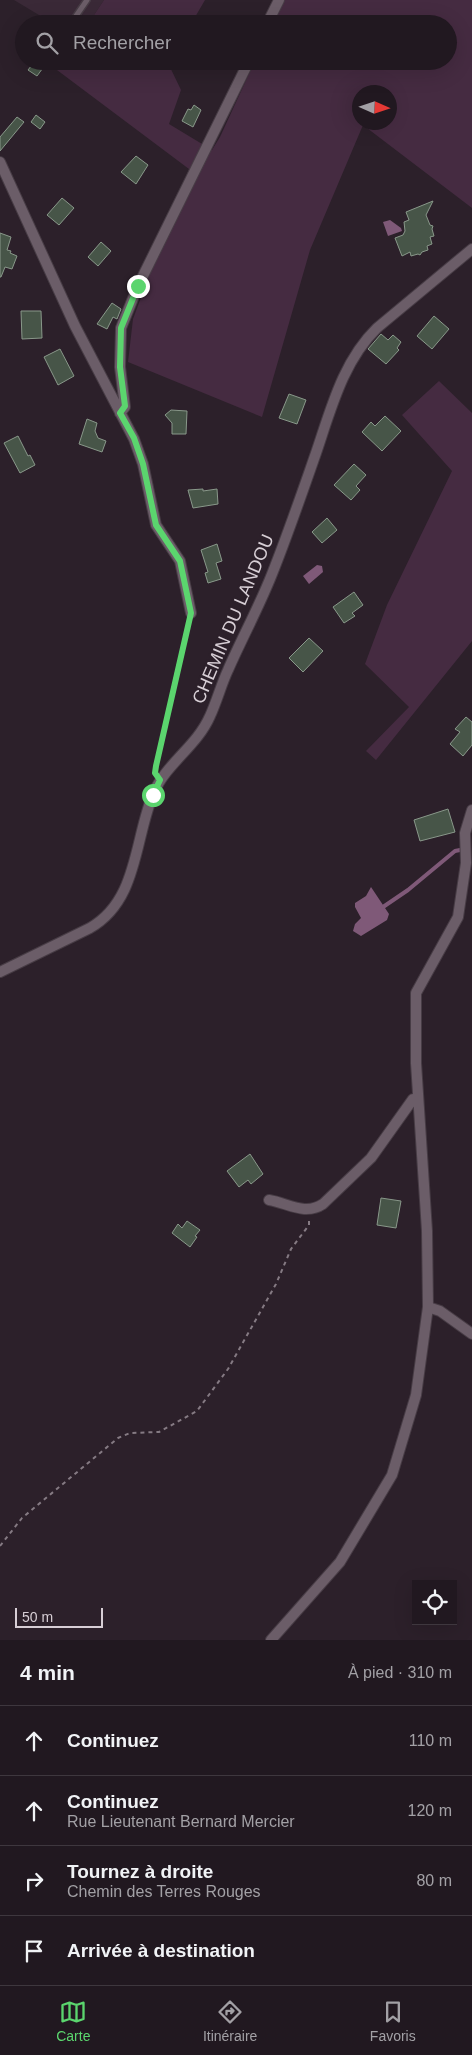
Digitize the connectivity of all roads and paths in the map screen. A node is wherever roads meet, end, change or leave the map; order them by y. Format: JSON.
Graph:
{"nodes":[{"id":1,"x":87,"y":0,"type":"edge"},
{"id":2,"x":279,"y":0,"type":"edge"},
{"id":3,"x":77,"y":15,"type":"edge"},
{"id":4,"x":272,"y":15,"type":"edge"},
{"id":5,"x":245,"y":70,"type":"edge"},
{"id":6,"x":0,"y":162,"type":"edge"},
{"id":7,"x":472,"y":249,"type":"edge"},
{"id":8,"x":120,"y":413,"type":"junction"},
{"id":9,"x":191,"y":613,"type":"joint"},
{"id":10,"x":160,"y":780,"type":"junction"},
{"id":11,"x":472,"y":810,"type":"edge"},
{"id":12,"x":0,"y":972,"type":"edge"},
{"id":13,"x":417,"y":1099,"type":"junction"},
{"id":14,"x":269,"y":1200,"type":"dead end"},
{"id":15,"x":309,"y":1210,"type":"junction"},
{"id":16,"x":428,"y":1307,"type":"junction"},
{"id":17,"x":472,"y":1334,"type":"edge"},
{"id":18,"x":0,"y":1546,"type":"edge"},
{"id":19,"x":271,"y":1640,"type":"edge"}],
"edges":[{"from":1,"to":3,"type":"lane"},
{"from":2,"to":4,"type":"street"},
{"from":5,"to":8,"type":"street"},
{"from":6,"to":8,"type":"street"},
{"from":7,"to":10,"type":"street","name":"CHEMIN DU LANDOU"},
{"from":8,"to":9,"type":"street"},
{"from":9,"to":10,"type":"path"},
{"from":10,"to":12,"type":"street","name":"CHEMIN DU LANDOU"},
{"from":11,"to":13,"type":"street"},
{"from":13,"to":15,"type":"street"},
{"from":13,"to":16,"type":"street"},
{"from":14,"to":15,"type":"street"},
{"from":15,"to":18,"type":"path"},
{"from":16,"to":17,"type":"street"},
{"from":16,"to":19,"type":"street"}]}
